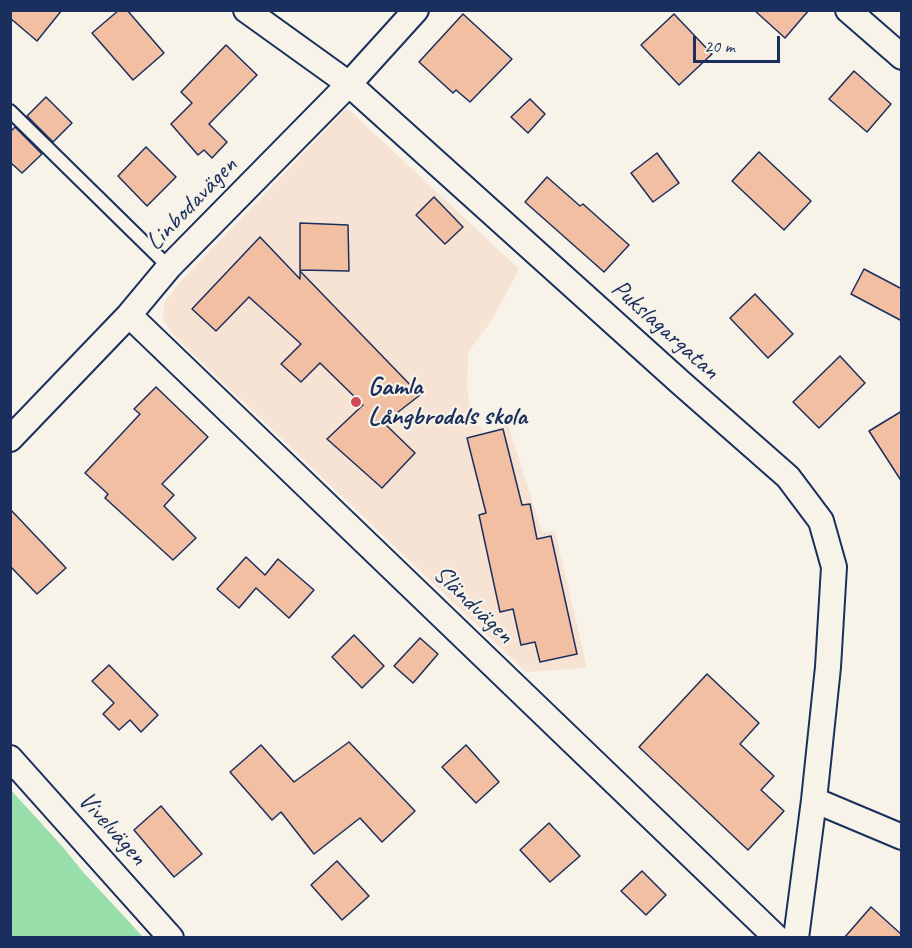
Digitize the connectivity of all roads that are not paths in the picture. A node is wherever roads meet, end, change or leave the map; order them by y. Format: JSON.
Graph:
{"nodes":[{"id":1,"x":246,"y":10,"type":"edge"},
{"id":2,"x":416,"y":10,"type":"edge"},
{"id":3,"x":848,"y":10,"type":"edge"},
{"id":4,"x":902,"y":57,"type":"edge"},
{"id":5,"x":350,"y":84,"type":"junction"},
{"id":6,"x":10,"y":111,"type":"edge"},
{"id":7,"x":169,"y":267,"type":"junction"},
{"id":8,"x":129,"y":315,"type":"junction"},
{"id":9,"x":10,"y":439,"type":"edge"},
{"id":10,"x":10,"y":758,"type":"edge"},
{"id":11,"x":814,"y":800,"type":"junction"},
{"id":12,"x":902,"y":837,"type":"edge"},
{"id":13,"x":171,"y":938,"type":"edge"},
{"id":14,"x":777,"y":938,"type":"edge"},
{"id":15,"x":796,"y":938,"type":"edge"}],
"edges":[{"from":1,"to":5,"type":"street","name":"Pukslagargatan"},
{"from":2,"to":5,"type":"street","name":"Linbodavägen"},
{"from":3,"to":4,"type":"street"},
{"from":5,"to":7,"type":"street","name":"Linbodavägen"},
{"from":5,"to":11,"type":"street","name":"Pukslagargatan"},
{"from":6,"to":7,"type":"lane"},
{"from":7,"to":8,"type":"street","name":"Linbodavägen"},
{"from":8,"to":9,"type":"street","name":"Linbodavägen"},
{"from":8,"to":14,"type":"street","name":"Sländvägen"},
{"from":10,"to":13,"type":"street","name":"Vivelvägen"},
{"from":11,"to":12,"type":"street"},
{"from":11,"to":15,"type":"street","name":"Pukslagargatan"}]}
